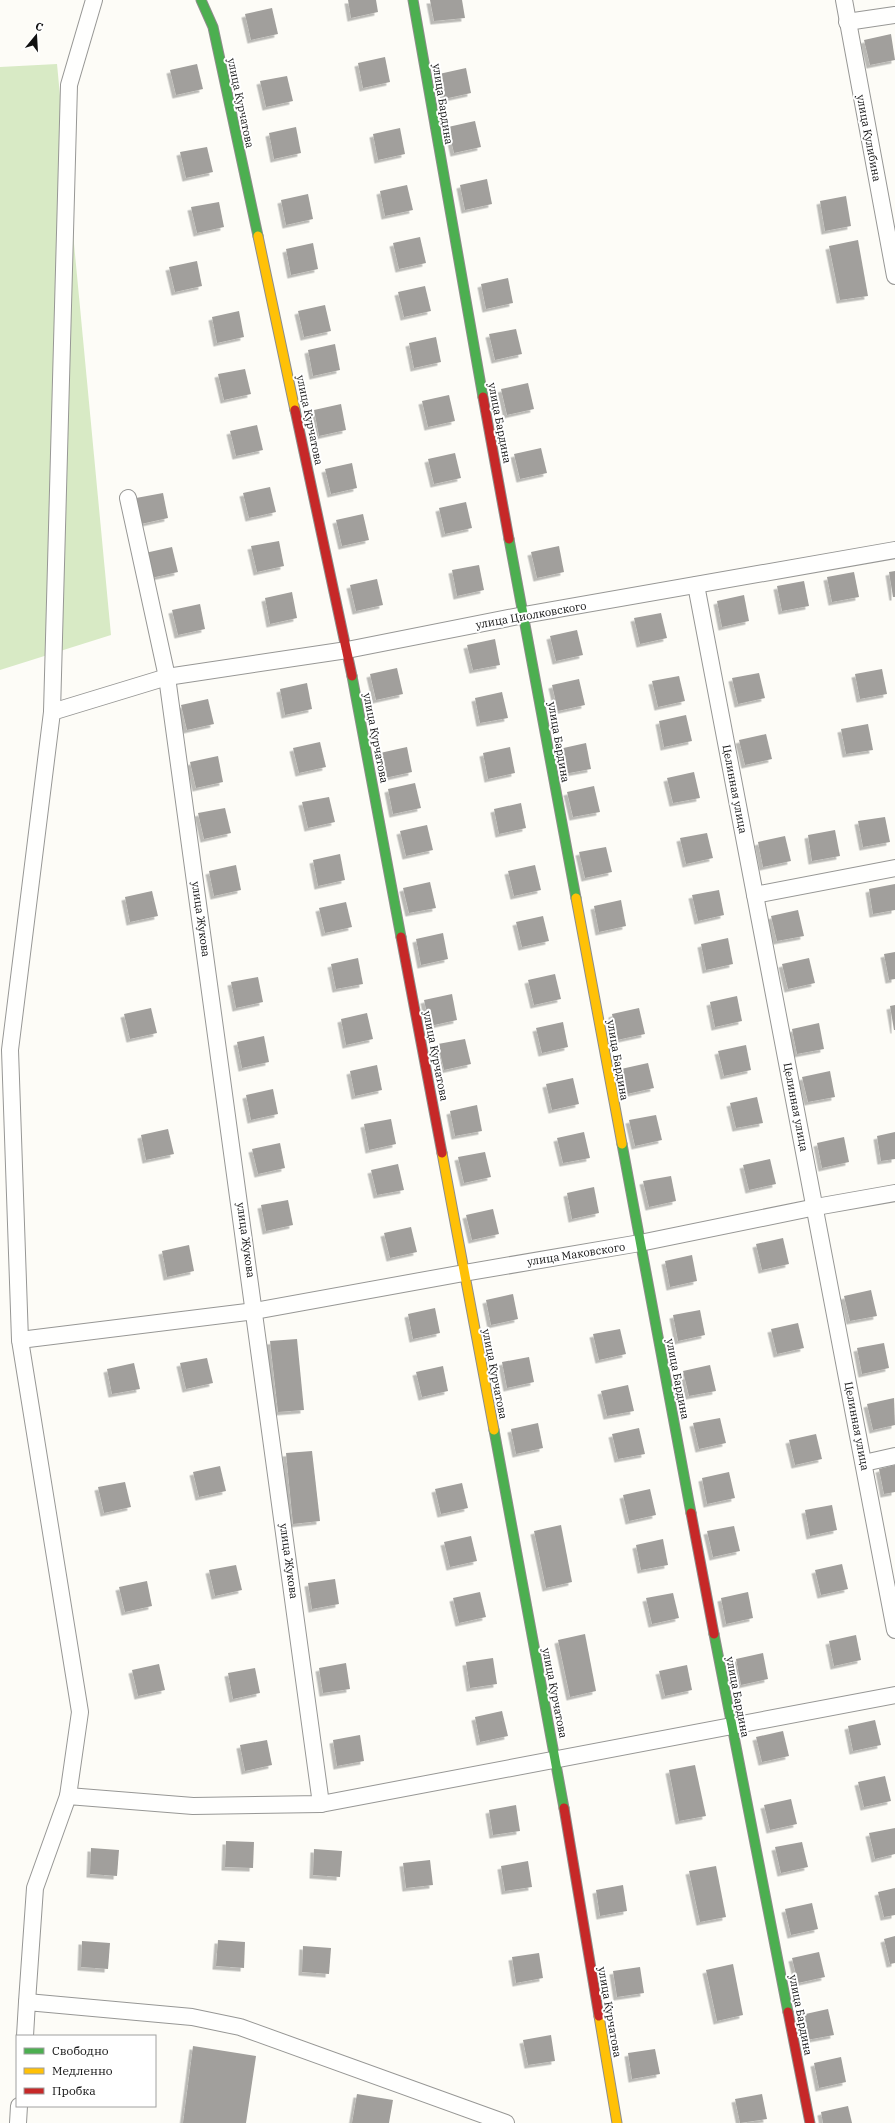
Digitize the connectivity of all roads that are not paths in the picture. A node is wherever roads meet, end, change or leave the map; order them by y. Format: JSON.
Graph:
{"nodes":[{"id":1,"x":94,"y":0,"type":"edge"},
{"id":2,"x":201,"y":0,"type":"edge"},
{"id":3,"x":413,"y":0,"type":"edge"},
{"id":4,"x":844,"y":0,"type":"edge"},
{"id":5,"x":895,"y":15,"type":"edge"},
{"id":6,"x":847,"y":22,"type":"junction"},
{"id":7,"x":895,"y":276,"type":"edge"},
{"id":8,"x":128,"y":498,"type":"dead end"},
{"id":9,"x":895,"y":550,"type":"edge"},
{"id":10,"x":696,"y":585,"type":"junction"},
{"id":11,"x":524,"y":616,"type":"junction"},
{"id":12,"x":347,"y":650,"type":"junction"},
{"id":13,"x":167,"y":676,"type":"junction"},
{"id":14,"x":52,"y":712,"type":"junction"},
{"id":15,"x":895,"y":868,"type":"edge"},
{"id":16,"x":755,"y":895,"type":"junction"},
{"id":17,"x":895,"y":1193,"type":"edge"},
{"id":18,"x":816,"y":1207,"type":"junction"},
{"id":19,"x":640,"y":1244,"type":"junction"},
{"id":20,"x":464,"y":1273,"type":"junction"},
{"id":21,"x":255,"y":1311,"type":"junction"},
{"id":22,"x":20,"y":1340,"type":"junction"},
{"id":23,"x":895,"y":1456,"type":"edge"},
{"id":24,"x":864,"y":1463,"type":"junction"},
{"id":25,"x":895,"y":1630,"type":"edge"},
{"id":26,"x":895,"y":1695,"type":"edge"},
{"id":27,"x":731,"y":1727,"type":"junction"},
{"id":28,"x":556,"y":1761,"type":"junction"},
{"id":29,"x":68,"y":1796,"type":"junction"},
{"id":30,"x":322,"y":1804,"type":"junction"},
{"id":31,"x":27,"y":2002,"type":"junction"},
{"id":32,"x":25,"y":2035,"type":"edge"},
{"id":33,"x":20,"y":2107,"type":"edge"},
{"id":34,"x":18,"y":2123,"type":"edge"},
{"id":35,"x":506,"y":2123,"type":"edge"},
{"id":36,"x":617,"y":2123,"type":"edge"},
{"id":37,"x":810,"y":2123,"type":"edge"}],
"edges":[{"from":1,"to":14,"type":"street"},
{"from":2,"to":12,"type":"street","name":"улица Курчатова"},
{"from":3,"to":11,"type":"street","name":"улица Бардина"},
{"from":4,"to":6,"type":"street","name":"улица Кулибина"},
{"from":5,"to":6,"type":"street"},
{"from":6,"to":7,"type":"street","name":"улица Кулибина"},
{"from":8,"to":13,"type":"street","name":"улица Жукова"},
{"from":9,"to":10,"type":"street","name":"улица Циолковского"},
{"from":10,"to":11,"type":"street","name":"улица Циолковского"},
{"from":10,"to":16,"type":"street","name":"Целинная улица"},
{"from":11,"to":12,"type":"street","name":"улица Циолковского"},
{"from":11,"to":19,"type":"street","name":"улица Бардина"},
{"from":12,"to":13,"type":"street","name":"улица Циолковского"},
{"from":12,"to":20,"type":"street","name":"улица Курчатова"},
{"from":13,"to":14,"type":"street","name":"улица Циолковского"},
{"from":13,"to":21,"type":"street","name":"улица Жукова"},
{"from":14,"to":22,"type":"street"},
{"from":15,"to":16,"type":"street"},
{"from":16,"to":18,"type":"street","name":"Целинная улица"},
{"from":17,"to":18,"type":"street","name":"улица Маковского"},
{"from":18,"to":19,"type":"street","name":"улица Маковского"},
{"from":18,"to":24,"type":"street","name":"Целинная улица"},
{"from":19,"to":20,"type":"street","name":"улица Маковского"},
{"from":19,"to":27,"type":"street","name":"улица Бардина"},
{"from":20,"to":21,"type":"street","name":"улица Маковского"},
{"from":20,"to":28,"type":"street","name":"улица Курчатова"},
{"from":21,"to":22,"type":"street","name":"улица Маковского"},
{"from":21,"to":30,"type":"street","name":"улица Жукова"},
{"from":22,"to":29,"type":"street"},
{"from":23,"to":24,"type":"street"},
{"from":24,"to":25,"type":"street","name":"Целинная улица"},
{"from":26,"to":27,"type":"street"},
{"from":27,"to":28,"type":"street"},
{"from":27,"to":37,"type":"street","name":"улица Бардина"},
{"from":28,"to":30,"type":"street"},
{"from":28,"to":36,"type":"street","name":"улица Курчатова"},
{"from":29,"to":30,"type":"street"},
{"from":29,"to":31,"type":"street"},
{"from":31,"to":32,"type":"street"},
{"from":31,"to":35,"type":"street"},
{"from":33,"to":34,"type":"street"}]}
